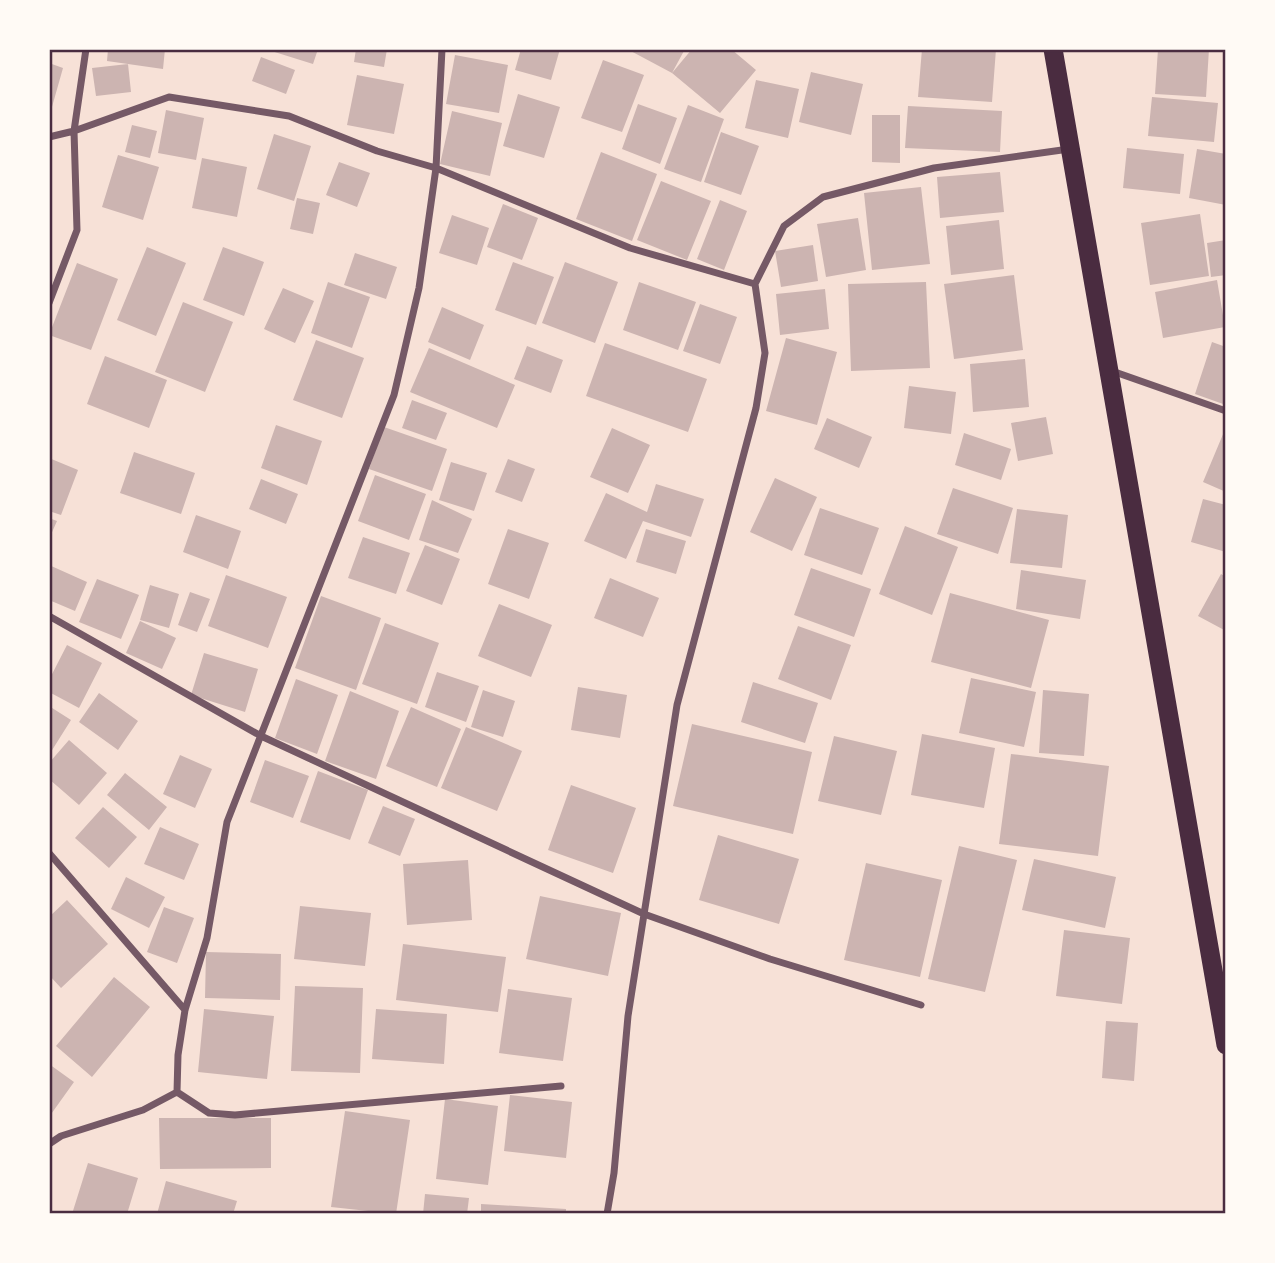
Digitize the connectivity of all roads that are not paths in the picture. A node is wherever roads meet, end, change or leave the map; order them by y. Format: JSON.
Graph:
{"nodes":[{"id":1,"x":86,"y":49,"type":"edge"},
{"id":2,"x":442,"y":49,"type":"edge"},
{"id":3,"x":1053,"y":49,"type":"edge"},
{"id":4,"x":74,"y":131,"type":"junction"},
{"id":5,"x":49,"y":137,"type":"edge"},
{"id":6,"x":1070,"y":149,"type":"junction"},
{"id":7,"x":436,"y":168,"type":"junction"},
{"id":8,"x":755,"y":284,"type":"junction"},
{"id":9,"x":49,"y":303,"type":"edge"},
{"id":10,"x":1108,"y":370,"type":"junction"},
{"id":11,"x":1226,"y":411,"type":"edge"},
{"id":12,"x":49,"y":616,"type":"edge"},
{"id":13,"x":261,"y":736,"type":"junction"},
{"id":14,"x":49,"y":853,"type":"edge"},
{"id":15,"x":644,"y":914,"type":"junction"},
{"id":16,"x":921,"y":1005,"type":"dead end"},
{"id":17,"x":185,"y":1010,"type":"junction"},
{"id":18,"x":1226,"y":1045,"type":"edge"},
{"id":19,"x":561,"y":1086,"type":"dead end"},
{"id":20,"x":177,"y":1092,"type":"junction"},
{"id":21,"x":49,"y":1144,"type":"edge"},
{"id":22,"x":607,"y":1214,"type":"edge"}],
"edges":[{"from":1,"to":4,"type":"street"},
{"from":2,"to":7,"type":"street"},
{"from":3,"to":6,"type":"highway"},
{"from":4,"to":5,"type":"street"},
{"from":4,"to":7,"type":"street"},
{"from":4,"to":9,"type":"street"},
{"from":6,"to":8,"type":"street"},
{"from":6,"to":10,"type":"highway"},
{"from":7,"to":8,"type":"street"},
{"from":7,"to":13,"type":"street"},
{"from":8,"to":15,"type":"street"},
{"from":10,"to":11,"type":"street"},
{"from":10,"to":18,"type":"highway"},
{"from":12,"to":13,"type":"street"},
{"from":13,"to":15,"type":"street"},
{"from":13,"to":17,"type":"street"},
{"from":14,"to":17,"type":"street"},
{"from":15,"to":16,"type":"street"},
{"from":15,"to":22,"type":"street"},
{"from":17,"to":20,"type":"street"},
{"from":19,"to":20,"type":"street"},
{"from":20,"to":21,"type":"street"}]}
